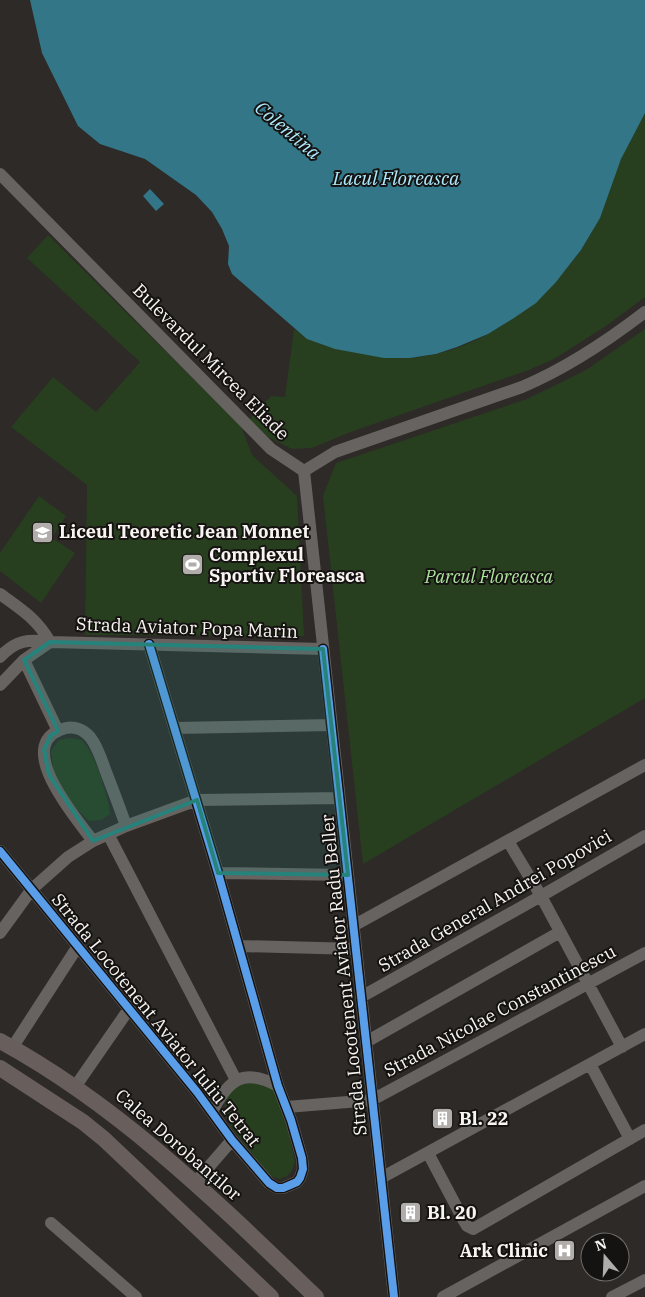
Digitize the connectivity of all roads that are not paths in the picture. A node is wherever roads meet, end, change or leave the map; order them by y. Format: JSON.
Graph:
{"nodes":[{"id":1,"x":0,"y":174,"type":"edge"},
{"id":2,"x":645,"y":312,"type":"edge"},
{"id":3,"x":304,"y":471,"type":"junction"},
{"id":4,"x":0,"y":594,"type":"edge"},
{"id":5,"x":50,"y":642,"type":"junction"},
{"id":6,"x":149,"y":644,"type":"junction"},
{"id":7,"x":323,"y":649,"type":"junction"},
{"id":8,"x":0,"y":657,"type":"edge"},
{"id":9,"x":24,"y":660,"type":"junction"},
{"id":10,"x":0,"y":685,"type":"edge"},
{"id":11,"x":331,"y":725,"type":"junction"},
{"id":12,"x":175,"y":728,"type":"junction"},
{"id":13,"x":58,"y":731,"type":"junction"},
{"id":14,"x":645,"y":765,"type":"edge"},
{"id":15,"x":339,"y":798,"type":"junction"},
{"id":16,"x":197,"y":800,"type":"junction"},
{"id":17,"x":126,"y":826,"type":"junction"},
{"id":18,"x":108,"y":834,"type":"junction"},
{"id":19,"x":645,"y":836,"type":"edge"},
{"id":20,"x":508,"y":840,"type":"junction"},
{"id":21,"x":92,"y":841,"type":"junction"},
{"id":22,"x":0,"y":851,"type":"edge"},
{"id":23,"x":218,"y":873,"type":"junction"},
{"id":24,"x":348,"y":875,"type":"junction"},
{"id":25,"x":32,"y":889,"type":"junction"},
{"id":26,"x":541,"y":896,"type":"junction"},
{"id":27,"x":353,"y":926,"type":"junction"},
{"id":28,"x":560,"y":932,"type":"junction"},
{"id":29,"x":0,"y":933,"type":"edge"},
{"id":30,"x":78,"y":946,"type":"junction"},
{"id":31,"x":240,"y":946,"type":"junction"},
{"id":32,"x":356,"y":950,"type":"junction"},
{"id":33,"x":645,"y":952,"type":"edge"},
{"id":34,"x":588,"y":984,"type":"junction"},
{"id":35,"x":361,"y":997,"type":"junction"},
{"id":36,"x":129,"y":1009,"type":"junction"},
{"id":37,"x":645,"y":1034,"type":"edge"},
{"id":38,"x":366,"y":1042,"type":"junction"},
{"id":39,"x":6,"y":1044,"type":"edge"},
{"id":40,"x":622,"y":1047,"type":"junction"},
{"id":41,"x":590,"y":1064,"type":"junction"},
{"id":42,"x":0,"y":1068,"type":"edge"},
{"id":43,"x":236,"y":1080,"type":"junction"},
{"id":44,"x":278,"y":1086,"type":"junction"},
{"id":45,"x":75,"y":1087,"type":"junction"},
{"id":46,"x":372,"y":1100,"type":"junction"},
{"id":47,"x":287,"y":1108,"type":"junction"},
{"id":48,"x":212,"y":1112,"type":"junction"},
{"id":49,"x":645,"y":1130,"type":"edge"},
{"id":50,"x":630,"y":1139,"type":"junction"},
{"id":51,"x":232,"y":1140,"type":"junction"},
{"id":52,"x":428,"y":1153,"type":"junction"},
{"id":53,"x":381,"y":1178,"type":"junction"},
{"id":54,"x":194,"y":1184,"type":"junction"},
{"id":55,"x":645,"y":1186,"type":"edge"},
{"id":56,"x":51,"y":1222,"type":"dead end"},
{"id":57,"x":645,"y":1280,"type":"edge"},
{"id":58,"x":136,"y":1297,"type":"edge"},
{"id":59,"x":272,"y":1297,"type":"edge"},
{"id":60,"x":316,"y":1297,"type":"edge"},
{"id":61,"x":394,"y":1297,"type":"edge"},
{"id":62,"x":443,"y":1297,"type":"edge"},
{"id":63,"x":612,"y":1297,"type":"edge"}],
"edges":[{"from":1,"to":3,"type":"street","name":"Bulevardul Mircea Eliade"},
{"from":2,"to":3,"type":"street"},
{"from":3,"to":7,"type":"street","name":"Strada Locotenent Aviator Radu Beller"},
{"from":4,"to":5,"type":"street"},
{"from":5,"to":6,"type":"street","name":"Strada Aviator Popa Marin"},
{"from":5,"to":8,"type":"street","name":"Strada Aviator Popa Marin"},
{"from":5,"to":9,"type":"street"},
{"from":6,"to":7,"type":"street","name":"Strada Aviator Popa Marin"},
{"from":6,"to":12,"type":"street"},
{"from":7,"to":11,"type":"street","name":"Strada Locotenent Aviator Radu Beller"},
{"from":9,"to":10,"type":"street"},
{"from":9,"to":13,"type":"street"},
{"from":11,"to":12,"type":"street"},
{"from":11,"to":15,"type":"street","name":"Strada Locotenent Aviator Radu Beller"},
{"from":12,"to":16,"type":"street"},
{"from":13,"to":17,"type":"street"},
{"from":13,"to":21,"type":"street"},
{"from":14,"to":20,"type":"street"},
{"from":15,"to":16,"type":"street"},
{"from":15,"to":24,"type":"street","name":"Strada Locotenent Aviator Radu Beller"},
{"from":16,"to":17,"type":"street"},
{"from":16,"to":23,"type":"street"},
{"from":17,"to":18,"type":"street"},
{"from":18,"to":21,"type":"street"},
{"from":18,"to":43,"type":"street"},
{"from":19,"to":26,"type":"street","name":"Strada General Andrei Popovici"},
{"from":20,"to":26,"type":"street"},
{"from":20,"to":27,"type":"street"},
{"from":21,"to":25,"type":"street"},
{"from":22,"to":25,"type":"street","name":"Strada Locotenent Aviator Iuliu Tetrat"},
{"from":23,"to":24,"type":"street"},
{"from":23,"to":31,"type":"street"},
{"from":24,"to":27,"type":"street","name":"Strada Locotenent Aviator Radu Beller"},
{"from":25,"to":29,"type":"street"},
{"from":25,"to":30,"type":"street","name":"Strada Locotenent Aviator Iuliu Tetrat"},
{"from":26,"to":28,"type":"street"},
{"from":26,"to":35,"type":"street","name":"Strada General Andrei Popovici"},
{"from":27,"to":32,"type":"street","name":"Strada Locotenent Aviator Radu Beller"},
{"from":28,"to":34,"type":"street"},
{"from":28,"to":38,"type":"street"},
{"from":30,"to":36,"type":"street","name":"Strada Locotenent Aviator Iuliu Tetrat"},
{"from":30,"to":39,"type":"street"},
{"from":31,"to":32,"type":"street"},
{"from":31,"to":44,"type":"street"},
{"from":32,"to":35,"type":"street","name":"Strada Locotenent Aviator Radu Beller"},
{"from":33,"to":34,"type":"street","name":"Strada Nicolae Constantinescu"},
{"from":34,"to":40,"type":"street"},
{"from":34,"to":46,"type":"street","name":"Strada Nicolae Constantinescu"},
{"from":35,"to":38,"type":"street","name":"Strada Locotenent Aviator Radu Beller"},
{"from":36,"to":45,"type":"street"},
{"from":36,"to":48,"type":"street","name":"Strada Locotenent Aviator Iuliu Tetrat"},
{"from":37,"to":40,"type":"street"},
{"from":38,"to":46,"type":"street","name":"Strada Locotenent Aviator Radu Beller"},
{"from":39,"to":45,"type":"main road","name":"Calea Dorobanților"},
{"from":40,"to":41,"type":"street"},
{"from":41,"to":50,"type":"street"},
{"from":41,"to":52,"type":"street"},
{"from":42,"to":59,"type":"main road"},
{"from":43,"to":44,"type":"street"},
{"from":43,"to":48,"type":"street"},
{"from":44,"to":47,"type":"street"},
{"from":45,"to":54,"type":"main road","name":"Calea Dorobanților"},
{"from":46,"to":47,"type":"street"},
{"from":46,"to":53,"type":"street","name":"Strada Locotenent Aviator Radu Beller"},
{"from":47,"to":51,"type":"street","name":"Strada Locotenent Aviator Iuliu Tetrat"},
{"from":48,"to":51,"type":"street","name":"Strada Locotenent Aviator Iuliu Tetrat"},
{"from":49,"to":50,"type":"street"},
{"from":50,"to":52,"type":"street"},
{"from":51,"to":54,"type":"street"},
{"from":52,"to":53,"type":"street"},
{"from":53,"to":61,"type":"street","name":"Strada Locotenent Aviator Radu Beller"},
{"from":54,"to":60,"type":"main road","name":"Calea Dorobanților"},
{"from":55,"to":62,"type":"street"},
{"from":56,"to":58,"type":"street"},
{"from":57,"to":63,"type":"street"}]}
